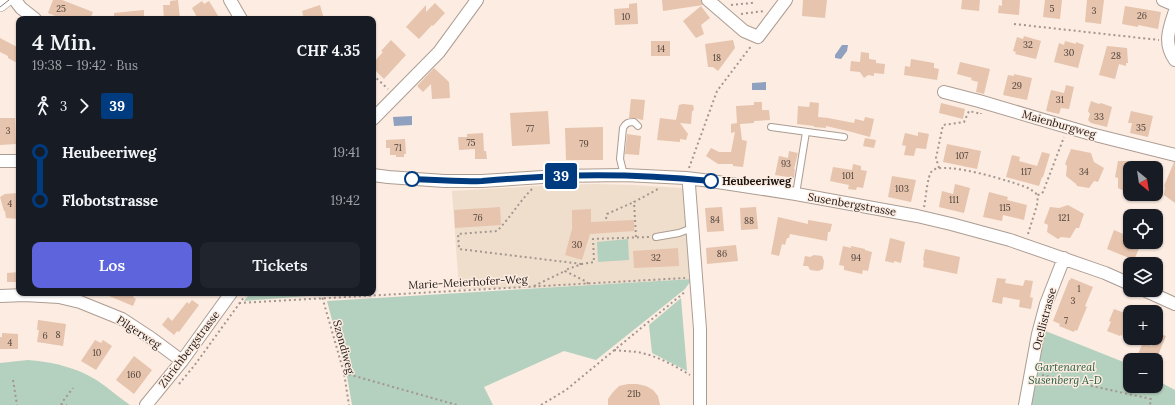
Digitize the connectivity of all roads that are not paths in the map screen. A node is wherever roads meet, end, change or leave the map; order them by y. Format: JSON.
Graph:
{"nodes":[{"id":1,"x":5,"y":0,"type":"edge"},
{"id":2,"x":15,"y":0,"type":"edge"},
{"id":3,"x":230,"y":0,"type":"edge"},
{"id":4,"x":477,"y":0,"type":"edge"},
{"id":5,"x":708,"y":0,"type":"edge"},
{"id":6,"x":786,"y":0,"type":"edge"},
{"id":7,"x":1163,"y":0,"type":"edge"},
{"id":8,"x":0,"y":4,"type":"edge"},
{"id":9,"x":1175,"y":5,"type":"edge"},
{"id":10,"x":1175,"y":11,"type":"edge"},
{"id":11,"x":31,"y":16,"type":"edge"},
{"id":12,"x":239,"y":16,"type":"edge"},
{"id":13,"x":1175,"y":60,"type":"edge"},
{"id":14,"x":944,"y":92,"type":"dead end"},
{"id":15,"x":376,"y":116,"type":"edge"},
{"id":16,"x":638,"y":126,"type":"dead end"},
{"id":17,"x":771,"y":127,"type":"dead end"},
{"id":18,"x":806,"y":132,"type":"junction"},
{"id":19,"x":844,"y":136,"type":"dead end"},
{"id":20,"x":1175,"y":154,"type":"edge"},
{"id":21,"x":0,"y":161,"type":"edge"},
{"id":22,"x":16,"y":161,"type":"edge"},
{"id":23,"x":376,"y":175,"type":"edge"},
{"id":24,"x":624,"y":175,"type":"junction"},
{"id":25,"x":689,"y":176,"type":"junction"},
{"id":26,"x":796,"y":194,"type":"junction"},
{"id":27,"x":692,"y":228,"type":"junction"},
{"id":28,"x":656,"y":237,"type":"road end"},
{"id":29,"x":1064,"y":258,"type":"junction"},
{"id":30,"x":1123,"y":281,"type":"edge"},
{"id":31,"x":16,"y":295,"type":"edge"},
{"id":32,"x":0,"y":296,"type":"edge"},
{"id":33,"x":59,"y":296,"type":"edge"},
{"id":34,"x":229,"y":296,"type":"edge"},
{"id":35,"x":1160,"y":297,"type":"edge"},
{"id":36,"x":1175,"y":304,"type":"edge"},
{"id":37,"x":182,"y":362,"type":"junction"},
{"id":38,"x":146,"y":405,"type":"edge"},
{"id":39,"x":700,"y":405,"type":"edge"},
{"id":40,"x":1025,"y":405,"type":"edge"}],
"edges":[{"from":1,"to":8,"type":"street"},
{"from":2,"to":11,"type":"street"},
{"from":3,"to":12,"type":"street"},
{"from":4,"to":15,"type":"street"},
{"from":5,"to":6,"type":"street"},
{"from":7,"to":9,"type":"street"},
{"from":10,"to":13,"type":"street"},
{"from":14,"to":20,"type":"street","name":"Maienburgweg"},
{"from":16,"to":24,"type":"lane"},
{"from":17,"to":18,"type":"lane"},
{"from":18,"to":19,"type":"lane"},
{"from":18,"to":26,"type":"lane"},
{"from":21,"to":22,"type":"street"},
{"from":23,"to":24,"type":"street","name":"Susenbergstrasse"},
{"from":24,"to":25,"type":"street","name":"Susenbergstrasse"},
{"from":25,"to":26,"type":"street","name":"Susenbergstrasse"},
{"from":25,"to":27,"type":"street"},
{"from":26,"to":29,"type":"street","name":"Susenbergstrasse"},
{"from":27,"to":28,"type":"lane"},
{"from":27,"to":39,"type":"street"},
{"from":29,"to":30,"type":"street","name":"Susenbergstrasse"},
{"from":29,"to":40,"type":"street","name":"Orellistrasse"},
{"from":31,"to":32,"type":"street","name":"Pilgerweg"},
{"from":33,"to":37,"type":"street","name":"Pilgerweg"},
{"from":34,"to":37,"type":"street","name":"Zürichbergstrasse"},
{"from":35,"to":36,"type":"street"},
{"from":37,"to":38,"type":"street","name":"Zürichbergstrasse"}]}
